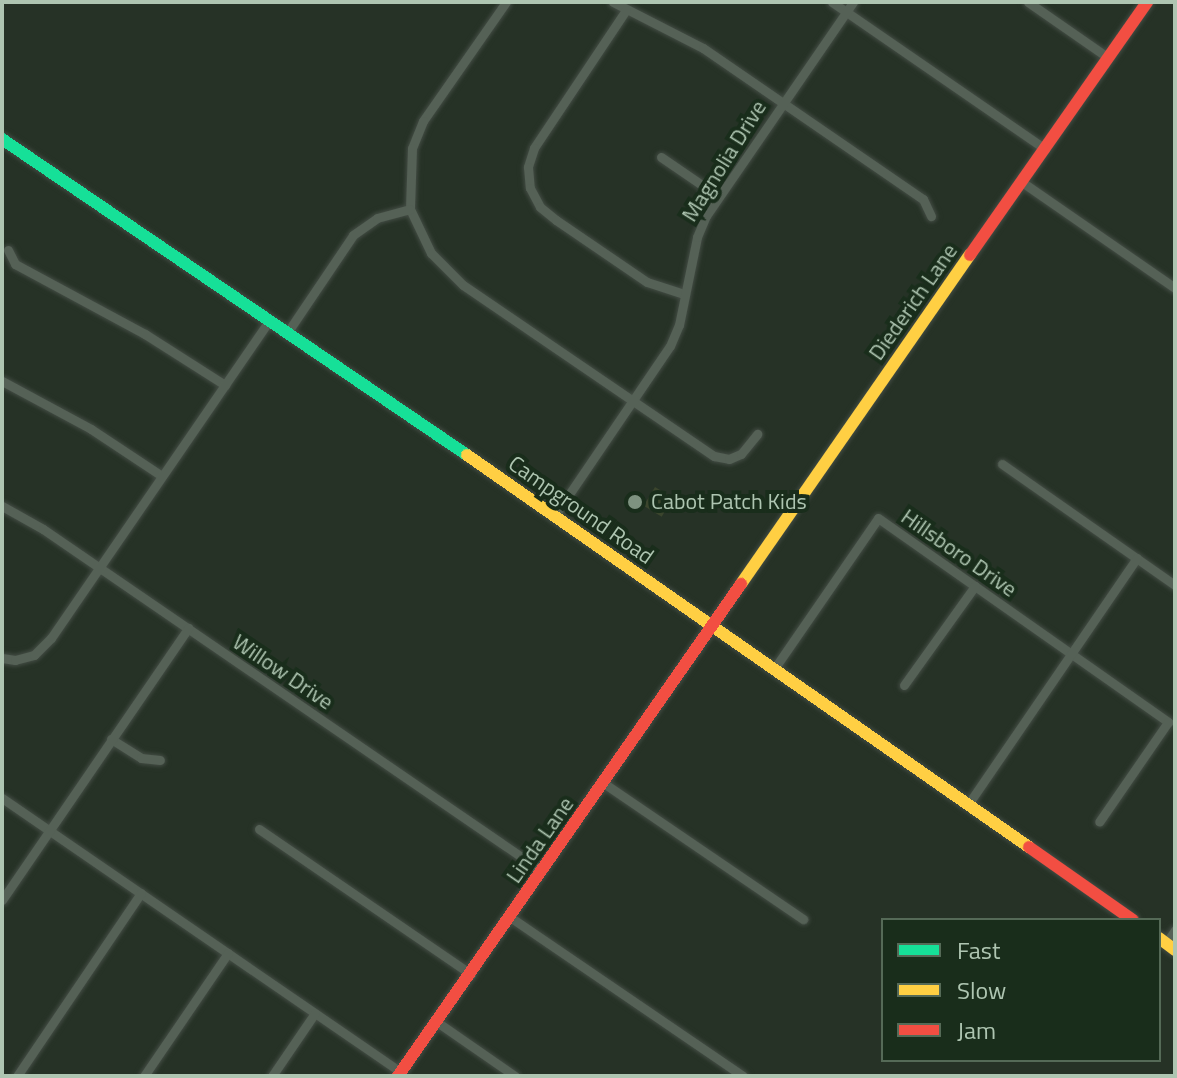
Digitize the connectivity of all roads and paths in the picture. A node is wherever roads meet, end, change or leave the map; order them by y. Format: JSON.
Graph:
{"nodes":[{"id":1,"x":506,"y":2,"type":"edge"},
{"id":2,"x":613,"y":2,"type":"edge"},
{"id":3,"x":832,"y":2,"type":"edge"},
{"id":4,"x":853,"y":2,"type":"edge"},
{"id":5,"x":1028,"y":2,"type":"edge"},
{"id":6,"x":1147,"y":2,"type":"edge"},
{"id":7,"x":626,"y":10,"type":"junction"},
{"id":8,"x":846,"y":12,"type":"junction"},
{"id":9,"x":1107,"y":57,"type":"junction"},
{"id":10,"x":782,"y":104,"type":"junction"},
{"id":11,"x":2,"y":139,"type":"edge"},
{"id":12,"x":1045,"y":149,"type":"junction"},
{"id":13,"x":661,"y":157,"type":"dead end"},
{"id":14,"x":1022,"y":182,"type":"junction"},
{"id":15,"x":718,"y":196,"type":"junction"},
{"id":16,"x":410,"y":209,"type":"junction"},
{"id":17,"x":931,"y":216,"type":"dead end"},
{"id":18,"x":8,"y":250,"type":"dead end"},
{"id":19,"x":1175,"y":288,"type":"edge"},
{"id":20,"x":685,"y":294,"type":"junction"},
{"id":21,"x":269,"y":321,"type":"junction"},
{"id":22,"x":287,"y":333,"type":"junction"},
{"id":23,"x":2,"y":381,"type":"edge"},
{"id":24,"x":225,"y":385,"type":"junction"},
{"id":25,"x":635,"y":401,"type":"junction"},
{"id":26,"x":757,"y":434,"type":"dead end"},
{"id":27,"x":1002,"y":464,"type":"dead end"},
{"id":28,"x":162,"y":476,"type":"junction"},
{"id":29,"x":2,"y":506,"type":"edge"},
{"id":30,"x":555,"y":515,"type":"junction"},
{"id":31,"x":1137,"y":558,"type":"junction"},
{"id":32,"x":99,"y":568,"type":"junction"},
{"id":33,"x":1175,"y":585,"type":"edge"},
{"id":34,"x":975,"y":586,"type":"junction"},
{"id":35,"x":713,"y":625,"type":"junction"},
{"id":36,"x":188,"y":628,"type":"junction"},
{"id":37,"x":1071,"y":654,"type":"junction"},
{"id":38,"x":2,"y":658,"type":"edge"},
{"id":39,"x":774,"y":669,"type":"junction"},
{"id":40,"x":904,"y":685,"type":"dead end"},
{"id":41,"x":111,"y":739,"type":"junction"},
{"id":42,"x":160,"y":760,"type":"dead end"},
{"id":43,"x":605,"y":784,"type":"junction"},
{"id":44,"x":2,"y":798,"type":"edge"},
{"id":45,"x":969,"y":803,"type":"junction"},
{"id":46,"x":1099,"y":822,"type":"dead end"},
{"id":47,"x":259,"y":829,"type":"dead end"},
{"id":48,"x":50,"y":830,"type":"junction"},
{"id":49,"x":542,"y":871,"type":"junction"},
{"id":50,"x":141,"y":893,"type":"junction"},
{"id":51,"x":2,"y":900,"type":"edge"},
{"id":52,"x":510,"y":917,"type":"junction"},
{"id":53,"x":1130,"y":918,"type":"edge"},
{"id":54,"x":803,"y":919,"type":"dead end"},
{"id":55,"x":1175,"y":930,"type":"edge"},
{"id":56,"x":1167,"y":944,"type":"edge"},
{"id":57,"x":228,"y":953,"type":"junction"},
{"id":58,"x":471,"y":974,"type":"junction"},
{"id":59,"x":315,"y":1013,"type":"junction"},
{"id":60,"x":437,"y":1022,"type":"junction"},
{"id":61,"x":400,"y":1074,"type":"edge"},
{"id":62,"x":17,"y":1076,"type":"edge"},
{"id":63,"x":144,"y":1076,"type":"edge"},
{"id":64,"x":272,"y":1076,"type":"edge"},
{"id":65,"x":515,"y":1076,"type":"edge"},
{"id":66,"x":743,"y":1076,"type":"edge"}],
"edges":[{"from":1,"to":16,"type":"street"},
{"from":2,"to":7,"type":"street"},
{"from":3,"to":8,"type":"street"},
{"from":4,"to":8,"type":"street","name":"Magnolia Drive"},
{"from":5,"to":9,"type":"street"},
{"from":6,"to":9,"type":"street","name":"Diederich Lane"},
{"from":7,"to":10,"type":"street"},
{"from":7,"to":20,"type":"street"},
{"from":8,"to":10,"type":"street","name":"Magnolia Drive"},
{"from":8,"to":12,"type":"street"},
{"from":9,"to":12,"type":"street","name":"Diederich Lane"},
{"from":10,"to":15,"type":"street","name":"Magnolia Drive"},
{"from":10,"to":17,"type":"street"},
{"from":11,"to":21,"type":"street","name":"Campground Road"},
{"from":12,"to":14,"type":"street","name":"Diederich Lane"},
{"from":13,"to":15,"type":"street"},
{"from":14,"to":19,"type":"street"},
{"from":14,"to":35,"type":"street","name":"Diederich Lane"},
{"from":15,"to":20,"type":"street","name":"Magnolia Drive"},
{"from":16,"to":22,"type":"street"},
{"from":16,"to":25,"type":"street"},
{"from":18,"to":24,"type":"street"},
{"from":20,"to":25,"type":"street","name":"Magnolia Drive"},
{"from":21,"to":22,"type":"street","name":"Campground Road"},
{"from":21,"to":24,"type":"street"},
{"from":22,"to":30,"type":"street","name":"Campground Road"},
{"from":23,"to":28,"type":"street"},
{"from":24,"to":28,"type":"street"},
{"from":25,"to":26,"type":"street"},
{"from":25,"to":30,"type":"street","name":"Magnolia Drive"},
{"from":27,"to":31,"type":"street"},
{"from":28,"to":32,"type":"street"},
{"from":29,"to":32,"type":"street","name":"Willow Drive"},
{"from":30,"to":35,"type":"street","name":"Campground Road"},
{"from":31,"to":33,"type":"street"},
{"from":31,"to":37,"type":"street"},
{"from":32,"to":36,"type":"street","name":"Willow Drive"},
{"from":32,"to":38,"type":"street"},
{"from":34,"to":37,"type":"street","name":"Hillsboro Drive"},
{"from":34,"to":39,"type":"street","name":"Hillsboro Drive"},
{"from":34,"to":40,"type":"street"},
{"from":35,"to":39,"type":"street","name":"Campground Road"},
{"from":35,"to":43,"type":"street","name":"Linda Lane"},
{"from":36,"to":41,"type":"street"},
{"from":36,"to":49,"type":"street","name":"Willow Drive"},
{"from":37,"to":45,"type":"street"},
{"from":37,"to":46,"type":"street","name":"Hillsboro Drive"},
{"from":39,"to":45,"type":"street","name":"Campground Road"},
{"from":41,"to":42,"type":"street"},
{"from":41,"to":48,"type":"street"},
{"from":43,"to":49,"type":"street","name":"Linda Lane"},
{"from":43,"to":54,"type":"street"},
{"from":44,"to":48,"type":"street"},
{"from":45,"to":53,"type":"street","name":"Campground Road"},
{"from":47,"to":58,"type":"street"},
{"from":48,"to":50,"type":"street"},
{"from":48,"to":51,"type":"street"},
{"from":49,"to":52,"type":"street","name":"Linda Lane"},
{"from":50,"to":57,"type":"street"},
{"from":50,"to":62,"type":"street"},
{"from":52,"to":58,"type":"street","name":"Linda Lane"},
{"from":52,"to":66,"type":"street"},
{"from":55,"to":56,"type":"street"},
{"from":57,"to":59,"type":"street"},
{"from":57,"to":63,"type":"street"},
{"from":58,"to":60,"type":"street","name":"Linda Lane"},
{"from":59,"to":61,"type":"street"},
{"from":59,"to":64,"type":"street"},
{"from":60,"to":61,"type":"street","name":"Linda Lane"},
{"from":60,"to":65,"type":"street"}]}
